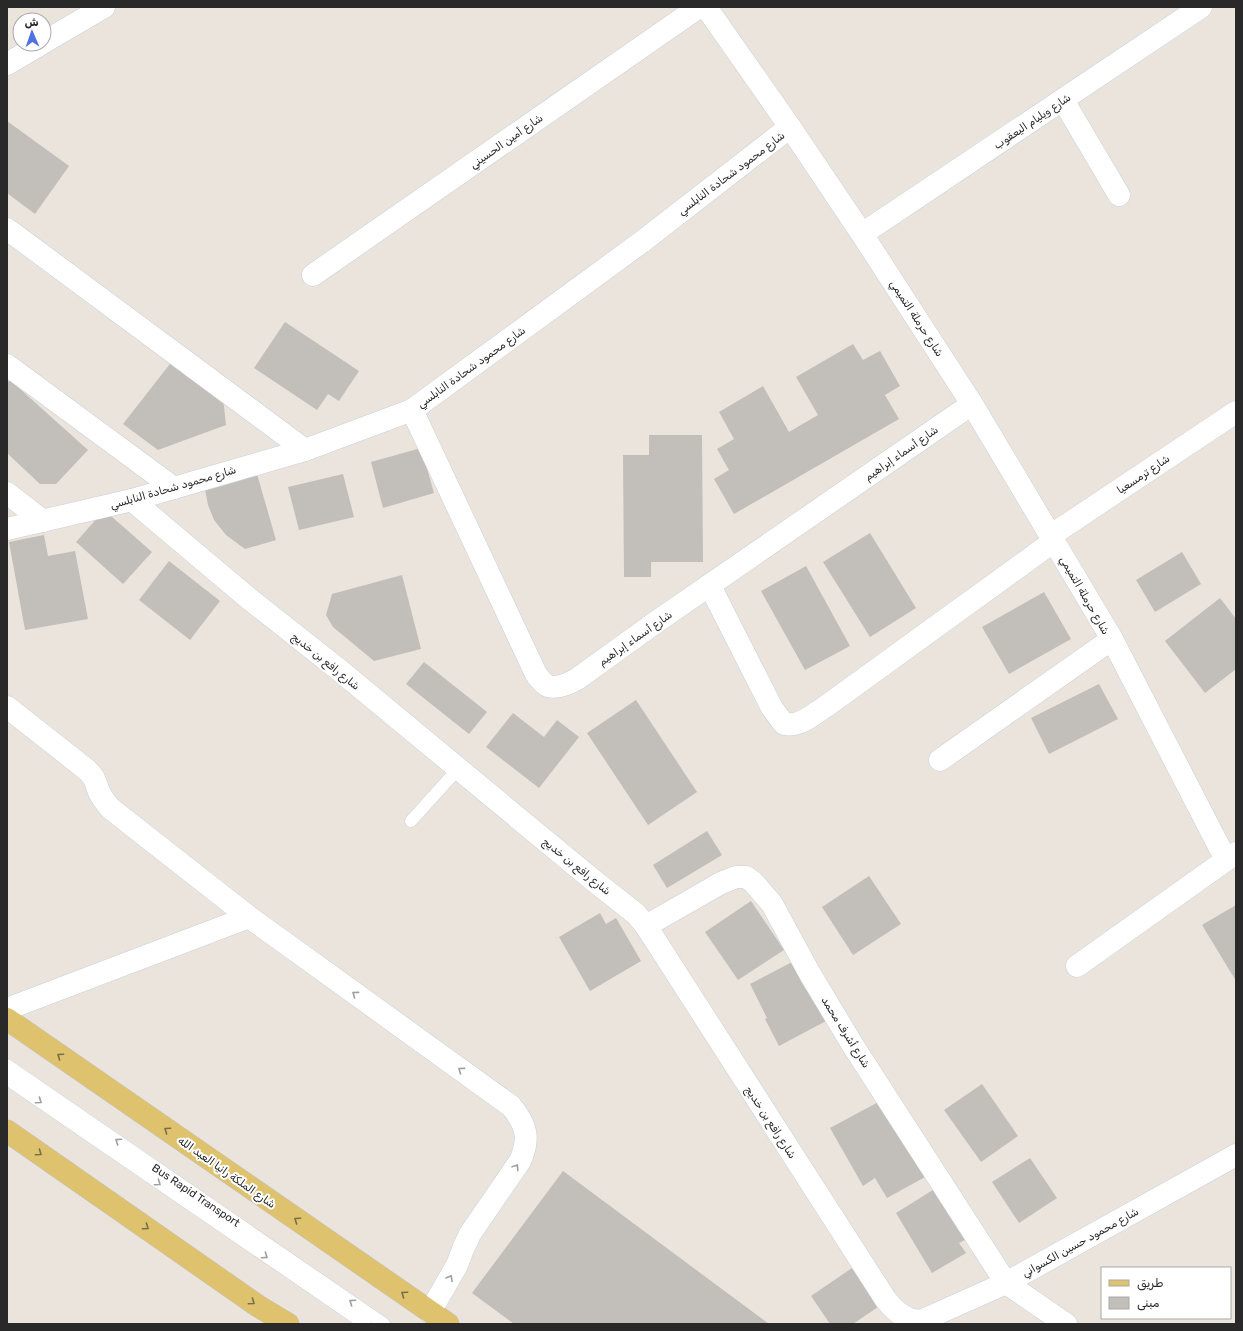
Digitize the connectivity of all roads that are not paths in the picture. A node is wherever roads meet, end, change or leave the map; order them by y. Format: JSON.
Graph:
{"nodes":[{"id":1,"x":104,"y":7,"type":"edge"},
{"id":2,"x":699,"y":7,"type":"edge"},
{"id":3,"x":706,"y":7,"type":"edge"},
{"id":4,"x":1201,"y":7,"type":"edge"},
{"id":5,"x":52,"y":37,"type":"edge"},
{"id":6,"x":27,"y":52,"type":"edge"},
{"id":7,"x":7,"y":64,"type":"edge"},
{"id":8,"x":1063,"y":100,"type":"junction"},
{"id":9,"x":790,"y":127,"type":"junction"},
{"id":10,"x":1119,"y":195,"type":"dead end"},
{"id":11,"x":7,"y":229,"type":"edge"},
{"id":12,"x":862,"y":234,"type":"junction"},
{"id":13,"x":313,"y":275,"type":"dead end"},
{"id":14,"x":7,"y":366,"type":"edge"},
{"id":15,"x":972,"y":404,"type":"junction"},
{"id":16,"x":412,"y":410,"type":"junction"},
{"id":17,"x":1233,"y":420,"type":"edge"},
{"id":18,"x":304,"y":450,"type":"junction"},
{"id":19,"x":174,"y":488,"type":"junction"},
{"id":20,"x":7,"y":493,"type":"edge"},
{"id":21,"x":132,"y":500,"type":"junction"},
{"id":22,"x":43,"y":521,"type":"junction"},
{"id":23,"x":7,"y":529,"type":"edge"},
{"id":24,"x":1052,"y":538,"type":"junction"},
{"id":25,"x":710,"y":586,"type":"junction"},
{"id":26,"x":1112,"y":639,"type":"junction"},
{"id":27,"x":7,"y":706,"type":"edge"},
{"id":28,"x":940,"y":760,"type":"dead end"},
{"id":29,"x":458,"y":769,"type":"junction"},
{"id":30,"x":411,"y":821,"type":"dead end"},
{"id":31,"x":1233,"y":858,"type":"edge"},
{"id":32,"x":249,"y":917,"type":"junction"},
{"id":33,"x":646,"y":926,"type":"junction"},
{"id":34,"x":1077,"y":966,"type":"dead end"},
{"id":35,"x":7,"y":1009,"type":"edge"},
{"id":36,"x":7,"y":1019,"type":"edge"},
{"id":37,"x":7,"y":1065,"type":"edge"},
{"id":38,"x":7,"y":1079,"type":"edge"},
{"id":39,"x":7,"y":1131,"type":"edge"},
{"id":40,"x":1236,"y":1155,"type":"edge"},
{"id":41,"x":1006,"y":1283,"type":"junction"},
{"id":42,"x":439,"y":1318,"type":"edge"},
{"id":43,"x":911,"y":1322,"type":"edge"},
{"id":44,"x":288,"y":1324,"type":"edge"},
{"id":45,"x":365,"y":1324,"type":"edge"},
{"id":46,"x":384,"y":1324,"type":"edge"},
{"id":47,"x":1066,"y":1324,"type":"edge"}],
"edges":[{"from":1,"to":5,"type":"street"},
{"from":2,"to":13,"type":"street","name":"شارع أمين الحسيني"},
{"from":3,"to":9,"type":"street","name":"شارع حرملة التميمي"},
{"from":4,"to":8,"type":"street","name":"شارع ويليام اليعقوب"},
{"from":6,"to":7,"type":"street"},
{"from":8,"to":10,"type":"street"},
{"from":8,"to":12,"type":"street","name":"شارع ويليام اليعقوب"},
{"from":9,"to":12,"type":"street","name":"شارع حرملة التميمي"},
{"from":9,"to":16,"type":"street","name":"شارع محمود شحادة النابلسي"},
{"from":11,"to":18,"type":"street"},
{"from":12,"to":15,"type":"street","name":"شارع حرملة التميمي"},
{"from":14,"to":19,"type":"street"},
{"from":15,"to":24,"type":"street","name":"شارع حرملة التميمي"},
{"from":15,"to":25,"type":"street","name":"شارع أسماء إبراهيم"},
{"from":16,"to":18,"type":"street","name":"شارع محمود شحادة النابلسي"},
{"from":16,"to":25,"type":"street","name":"شارع أسماء إبراهيم"},
{"from":17,"to":24,"type":"street","name":"شارع ترمسعيا"},
{"from":18,"to":19,"type":"street","name":"شارع محمود شحادة النابلسي"},
{"from":19,"to":21,"type":"street","name":"شارع محمود شحادة النابلسي"},
{"from":20,"to":22,"type":"street"},
{"from":21,"to":22,"type":"street","name":"شارع محمود شحادة النابلسي"},
{"from":21,"to":29,"type":"street","name":"شارع رافع بن خديج"},
{"from":22,"to":23,"type":"street","name":"شارع محمود شحادة النابلسي"},
{"from":24,"to":25,"type":"street","name":"شارع ترمسعيا"},
{"from":24,"to":26,"type":"street","name":"شارع حرملة التميمي"},
{"from":26,"to":28,"type":"street","name":"شارع حرملة التميمي"},
{"from":26,"to":31,"type":"street","name":"شارع حرملة التميمي"},
{"from":27,"to":32,"type":"street"},
{"from":29,"to":30,"type":"lane"},
{"from":29,"to":33,"type":"street","name":"شارع رافع بن خديج"},
{"from":31,"to":34,"type":"street"},
{"from":32,"to":35,"type":"street"},
{"from":42,"to":32,"type":"street","one_way":true},
{"from":33,"to":41,"type":"street","name":"شارع أشرف محمد"},
{"from":33,"to":43,"type":"street","name":"شارع رافع بن خديج"},
{"from":42,"to":36,"type":"main road","name":"شارع الملكة رانيا العبد الله","one_way":true},
{"from":46,"to":37,"type":"lane","name":"Bus Rapid Transport","one_way":true},
{"from":38,"to":45,"type":"lane","name":"Bus Rapid Transport","one_way":true},
{"from":39,"to":44,"type":"main road","one_way":true},
{"from":40,"to":41,"type":"street","name":"شارع محمود حسين الكسواني"},
{"from":41,"to":43,"type":"street","name":"شارع محمود حسين الكسواني"},
{"from":41,"to":47,"type":"street"}]}
